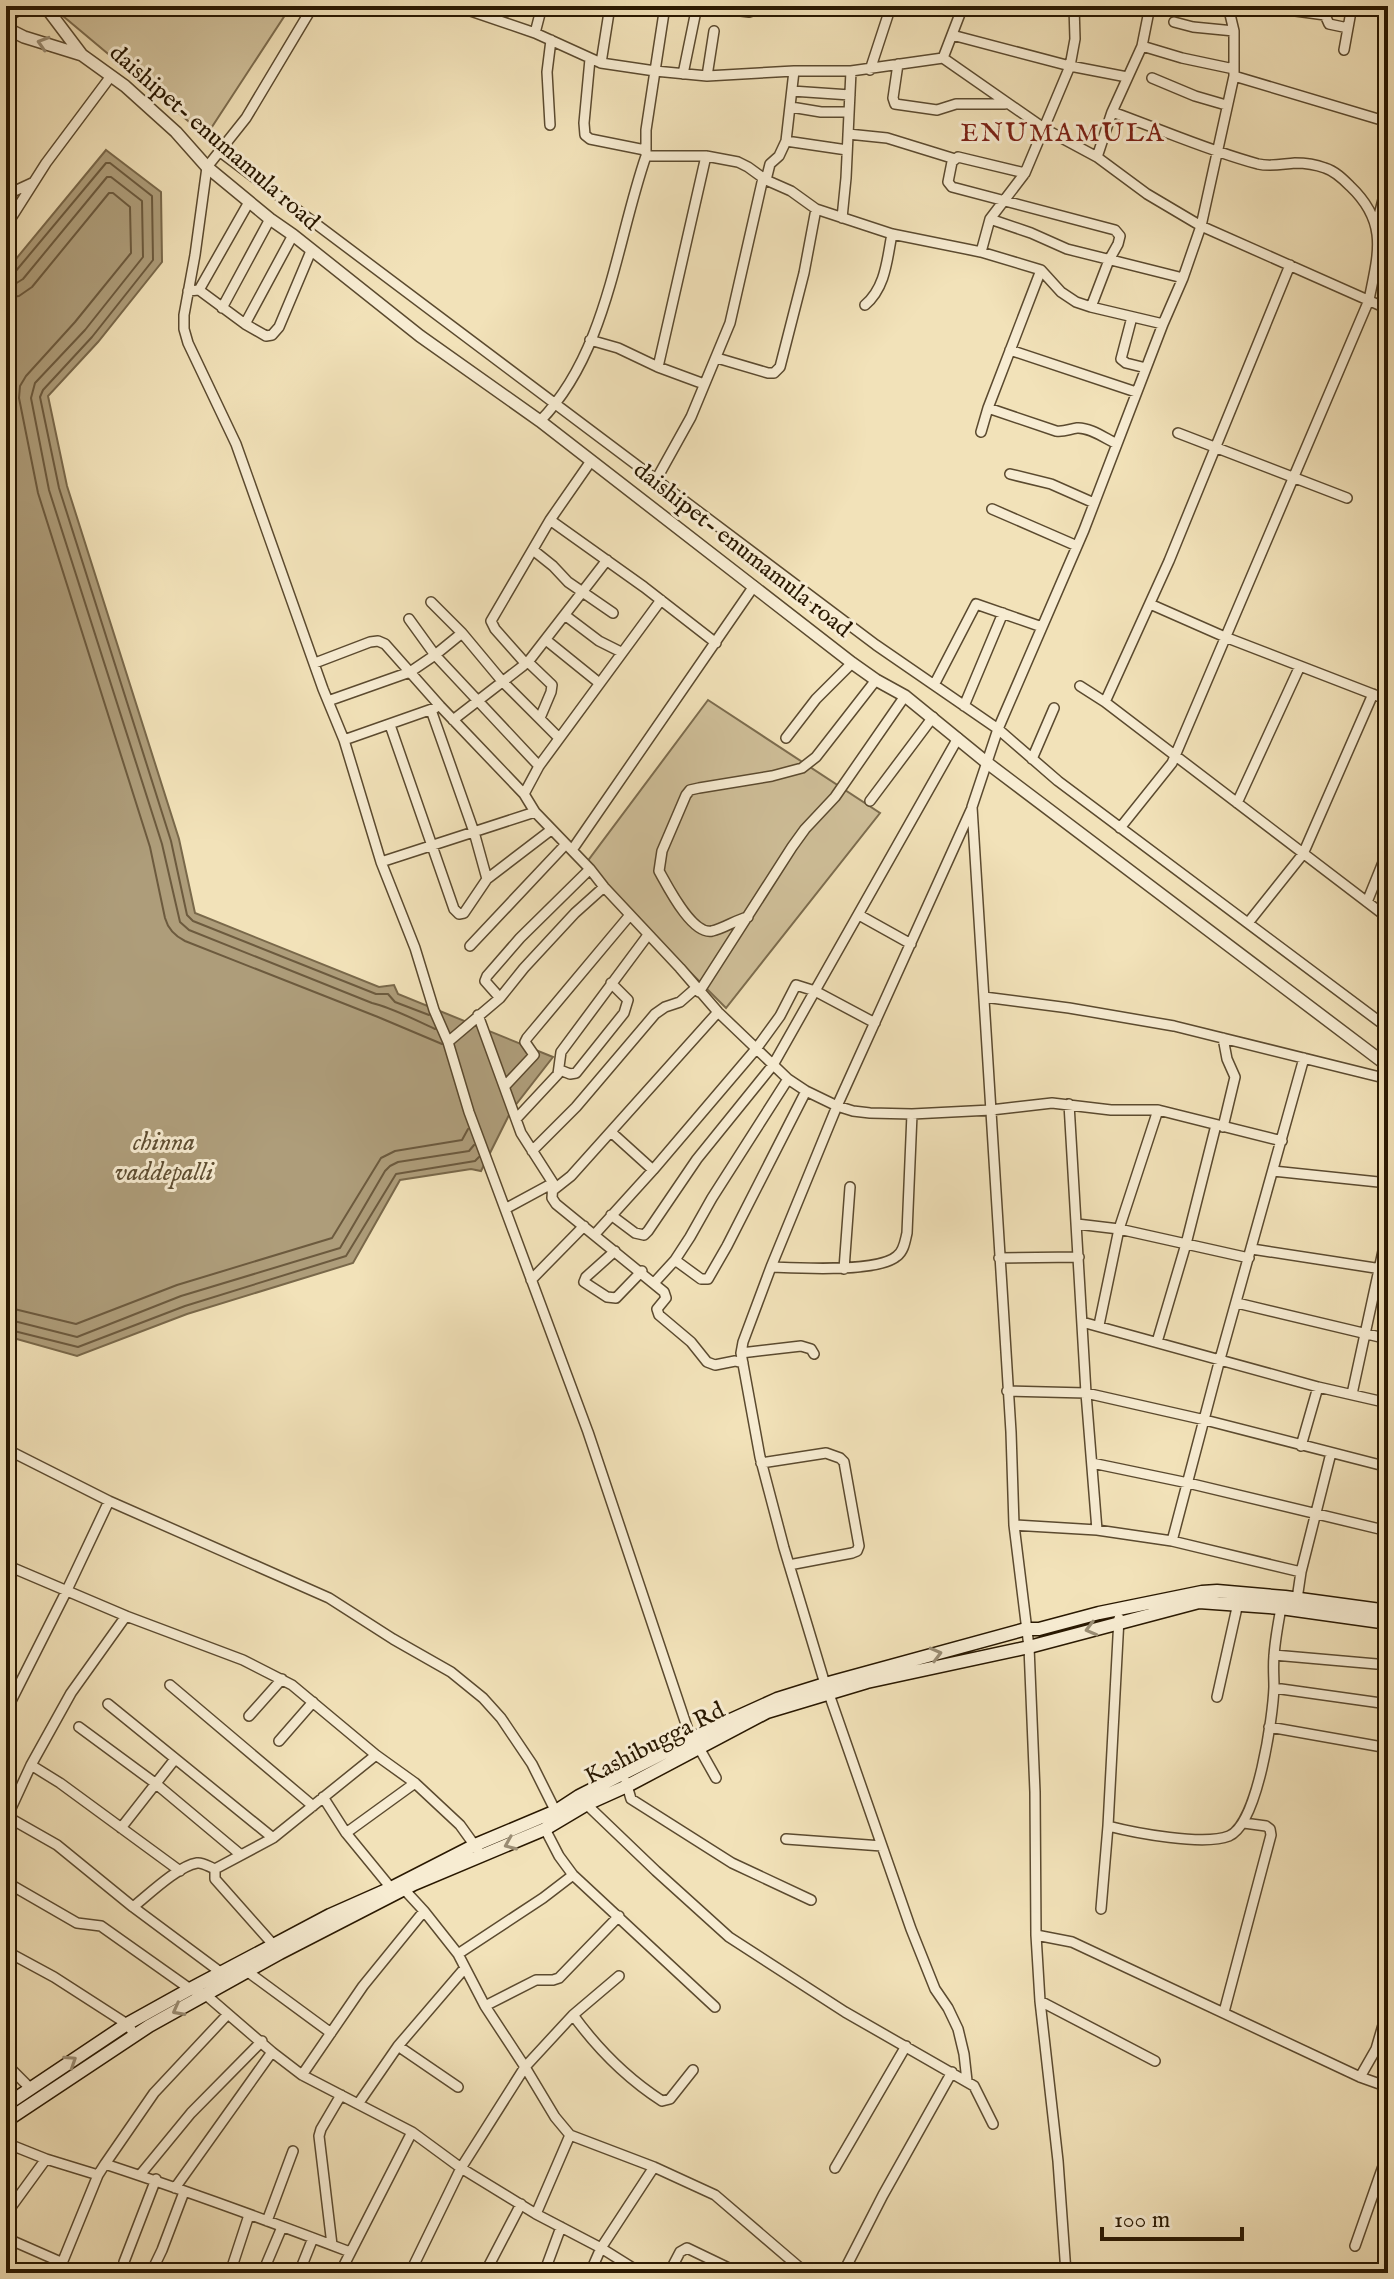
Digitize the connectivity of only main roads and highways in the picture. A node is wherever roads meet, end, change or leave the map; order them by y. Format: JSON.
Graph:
{"nodes":[{"id":1,"x":1388,"y":1611,"type":"edge"},
{"id":2,"x":1119,"y":1616,"type":"junction"},
{"id":3,"x":1388,"y":1623,"type":"edge"},
{"id":4,"x":827,"y":1689,"type":"junction"},
{"id":5,"x":558,"y":1815,"type":"junction"},
{"id":6,"x":478,"y":1851,"type":"junction"},
{"id":7,"x":277,"y":1949,"type":"junction"},
{"id":8,"x":227,"y":1977,"type":"junction"},
{"id":9,"x":131,"y":2030,"type":"junction"},
{"id":10,"x":6,"y":2105,"type":"edge"},
{"id":11,"x":6,"y":2121,"type":"edge"}],
"edges":[{"from":1,"to":2,"type":"main road","name":"Kashibugga Rd"},
{"from":2,"to":3,"type":"main road","name":"Kashibugga Rd"},
{"from":2,"to":4,"type":"main road","name":"Kashibugga Rd","one_way":true},
{"from":4,"to":2,"type":"main road","name":"Kashibugga Rd","one_way":true},
{"from":4,"to":5,"type":"main road","name":"Kashibugga Rd"},
{"from":5,"to":6,"type":"main road","name":"Kashibugga Rd"},
{"from":5,"to":6,"type":"main road","name":"Kashibugga Rd","one_way":true},
{"from":6,"to":7,"type":"main road","name":"Kashibugga Rd"},
{"from":7,"to":8,"type":"main road","name":"Kashibugga Rd"},
{"from":7,"to":8,"type":"main road","name":"Kashibugga Rd"},
{"from":8,"to":9,"type":"main road","name":"Kashibugga Rd","one_way":true},
{"from":8,"to":9,"type":"main road","name":"Kashibugga Rd"},
{"from":10,"to":9,"type":"main road","name":"Kashibugga Rd","one_way":true},
{"from":9,"to":11,"type":"main road","name":"Kashibugga Rd"}]}
